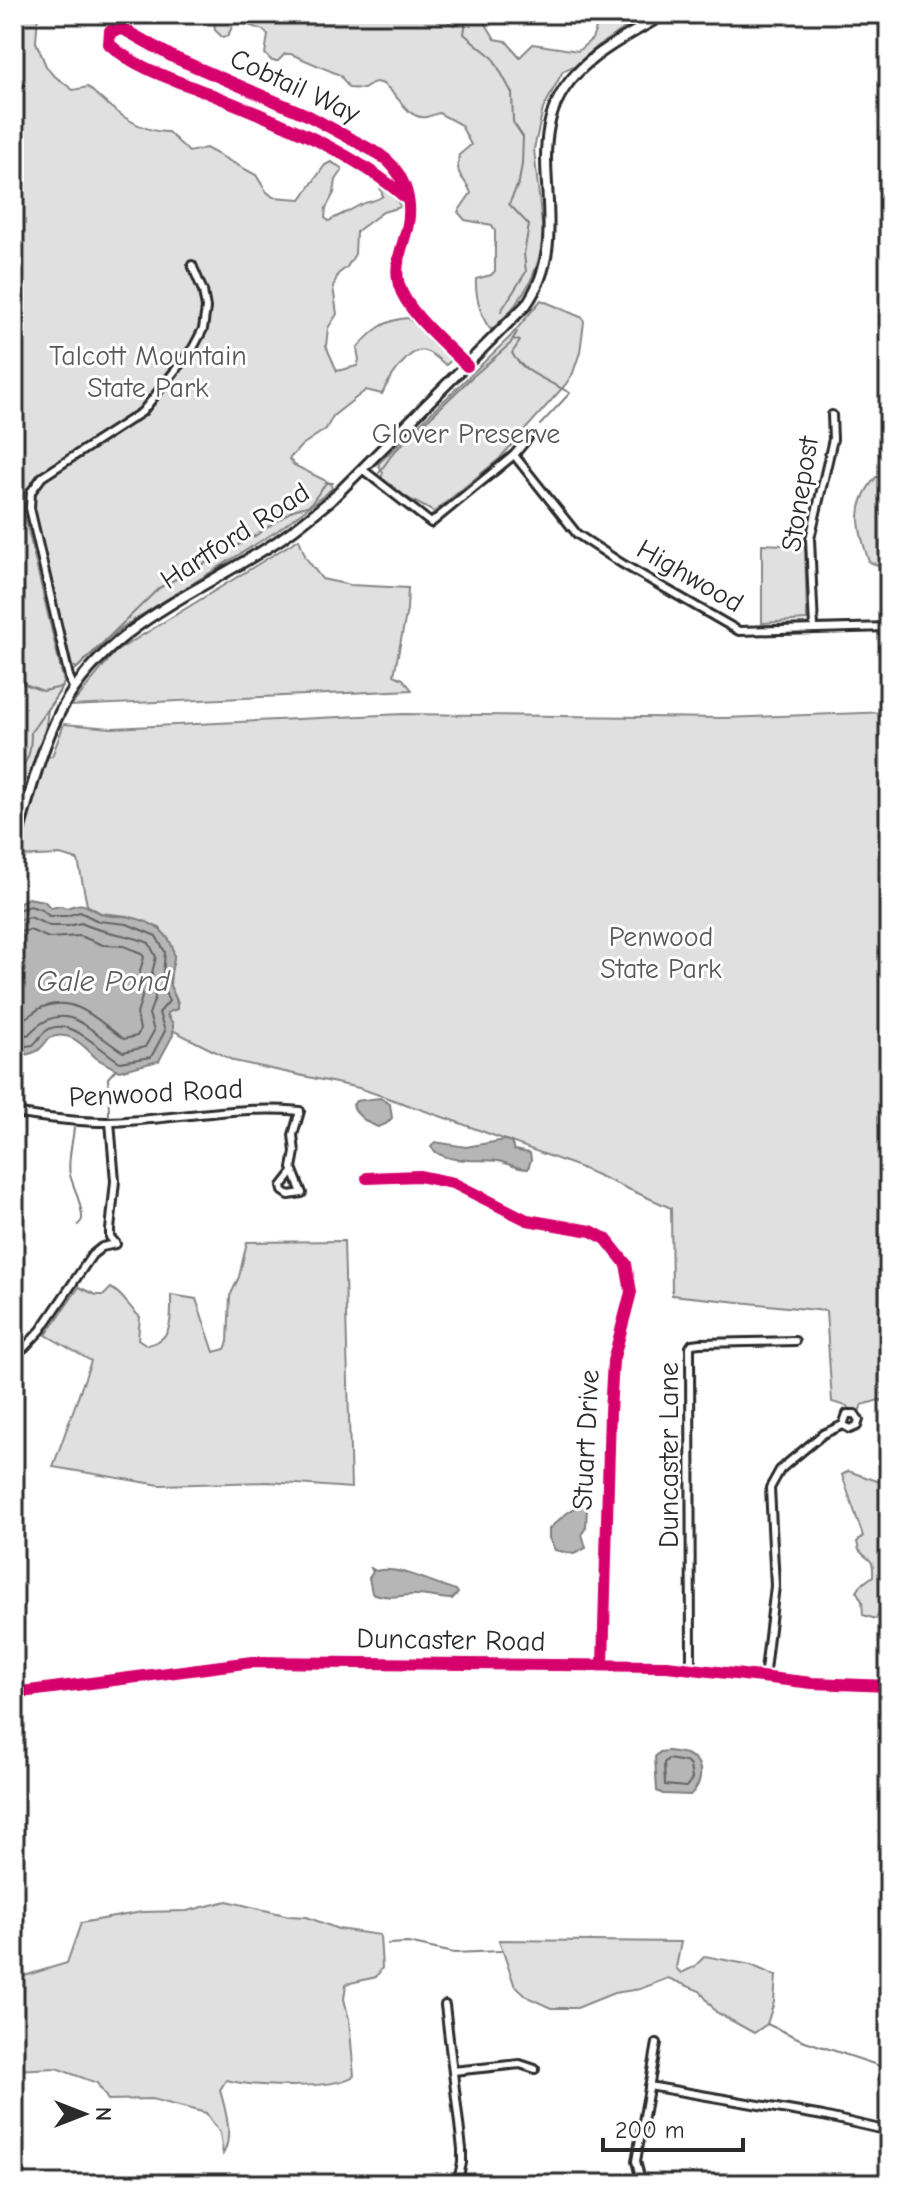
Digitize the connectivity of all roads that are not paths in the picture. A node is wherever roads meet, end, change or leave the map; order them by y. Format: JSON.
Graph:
{"nodes":[{"id":1,"x":664,"y":14,"type":"edge"},
{"id":2,"x":234,"y":83,"type":"junction"},
{"id":3,"x":226,"y":101,"type":"junction"},
{"id":4,"x":342,"y":133,"type":"junction"},
{"id":5,"x":332,"y":150,"type":"junction"},
{"id":6,"x":407,"y":199,"type":"junction"},
{"id":7,"x":192,"y":265,"type":"dead end"},
{"id":8,"x":467,"y":366,"type":"junction"},
{"id":9,"x":832,"y":415,"type":"dead end"},
{"id":10,"x":528,"y":438,"type":"dead end"},
{"id":11,"x":514,"y":455,"type":"junction"},
{"id":12,"x":362,"y":469,"type":"junction"},
{"id":13,"x":889,"y":627,"type":"edge"},
{"id":14,"x":814,"y":628,"type":"junction"},
{"id":15,"x":74,"y":689,"type":"junction"},
{"id":16,"x":14,"y":848,"type":"edge"},
{"id":17,"x":14,"y":1113,"type":"edge"},
{"id":18,"x":110,"y":1122,"type":"junction"},
{"id":19,"x":293,"y":1172,"type":"dead end"},
{"id":20,"x":367,"y":1178,"type":"dead end"},
{"id":21,"x":795,"y":1341,"type":"dead end"},
{"id":22,"x":14,"y":1349,"type":"edge"},
{"id":23,"x":843,"y":1425,"type":"dead end"},
{"id":24,"x":603,"y":1665,"type":"junction"},
{"id":25,"x":691,"y":1670,"type":"junction"},
{"id":26,"x":764,"y":1679,"type":"junction"},
{"id":27,"x":889,"y":1686,"type":"edge"},
{"id":28,"x":14,"y":1693,"type":"edge"},
{"id":29,"x":445,"y":2005,"type":"dead end"},
{"id":30,"x":657,"y":2043,"type":"dead end"},
{"id":31,"x":535,"y":2069,"type":"dead end"},
{"id":32,"x":453,"y":2071,"type":"junction"},
{"id":33,"x":649,"y":2086,"type":"junction"},
{"id":34,"x":889,"y":2131,"type":"edge"},
{"id":35,"x":458,"y":2181,"type":"edge"},
{"id":36,"x":474,"y":2184,"type":"edge"},
{"id":37,"x":642,"y":2184,"type":"edge"}],
"edges":[{"from":1,"to":8,"type":"main road","name":"Hartford Road"},
{"from":2,"to":3,"type":"street","name":"Cobtail Way"},
{"from":2,"to":3,"type":"street","name":"Cobtail Way"},
{"from":2,"to":4,"type":"street","name":"Cobtail Way"},
{"from":3,"to":5,"type":"street","name":"Cobtail Way"},
{"from":4,"to":5,"type":"street","name":"Cobtail Way"},
{"from":4,"to":6,"type":"street","name":"Cobtail Way"},
{"from":5,"to":6,"type":"street","name":"Cobtail Way"},
{"from":6,"to":8,"type":"street","name":"Cobtail Way"},
{"from":7,"to":15,"type":"street"},
{"from":8,"to":12,"type":"main road","name":"Hartford Road"},
{"from":9,"to":14,"type":"street","name":"Stonepost"},
{"from":10,"to":11,"type":"street"},
{"from":11,"to":12,"type":"street"},
{"from":11,"to":14,"type":"street","name":"Highwood"},
{"from":12,"to":15,"type":"main road","name":"Hartford Road"},
{"from":13,"to":14,"type":"street","name":"Highwood"},
{"from":15,"to":16,"type":"main road","name":"Hartford Road"},
{"from":17,"to":18,"type":"street","name":"Penwood Road"},
{"from":18,"to":19,"type":"street","name":"Penwood Road"},
{"from":18,"to":22,"type":"street"},
{"from":20,"to":24,"type":"street","name":"Stuart Drive"},
{"from":21,"to":25,"type":"street","name":"Duncaster Lane"},
{"from":23,"to":26,"type":"street"},
{"from":24,"to":25,"type":"main road","name":"Duncaster Road"},
{"from":24,"to":28,"type":"main road","name":"Duncaster Road"},
{"from":25,"to":26,"type":"main road","name":"Duncaster Road"},
{"from":26,"to":27,"type":"main road","name":"Duncaster Road"},
{"from":29,"to":32,"type":"street"},
{"from":30,"to":33,"type":"street"},
{"from":31,"to":32,"type":"street"},
{"from":32,"to":35,"type":"street"},
{"from":33,"to":34,"type":"street"},
{"from":33,"to":37,"type":"street"},
{"from":35,"to":36,"type":"street"}]}
